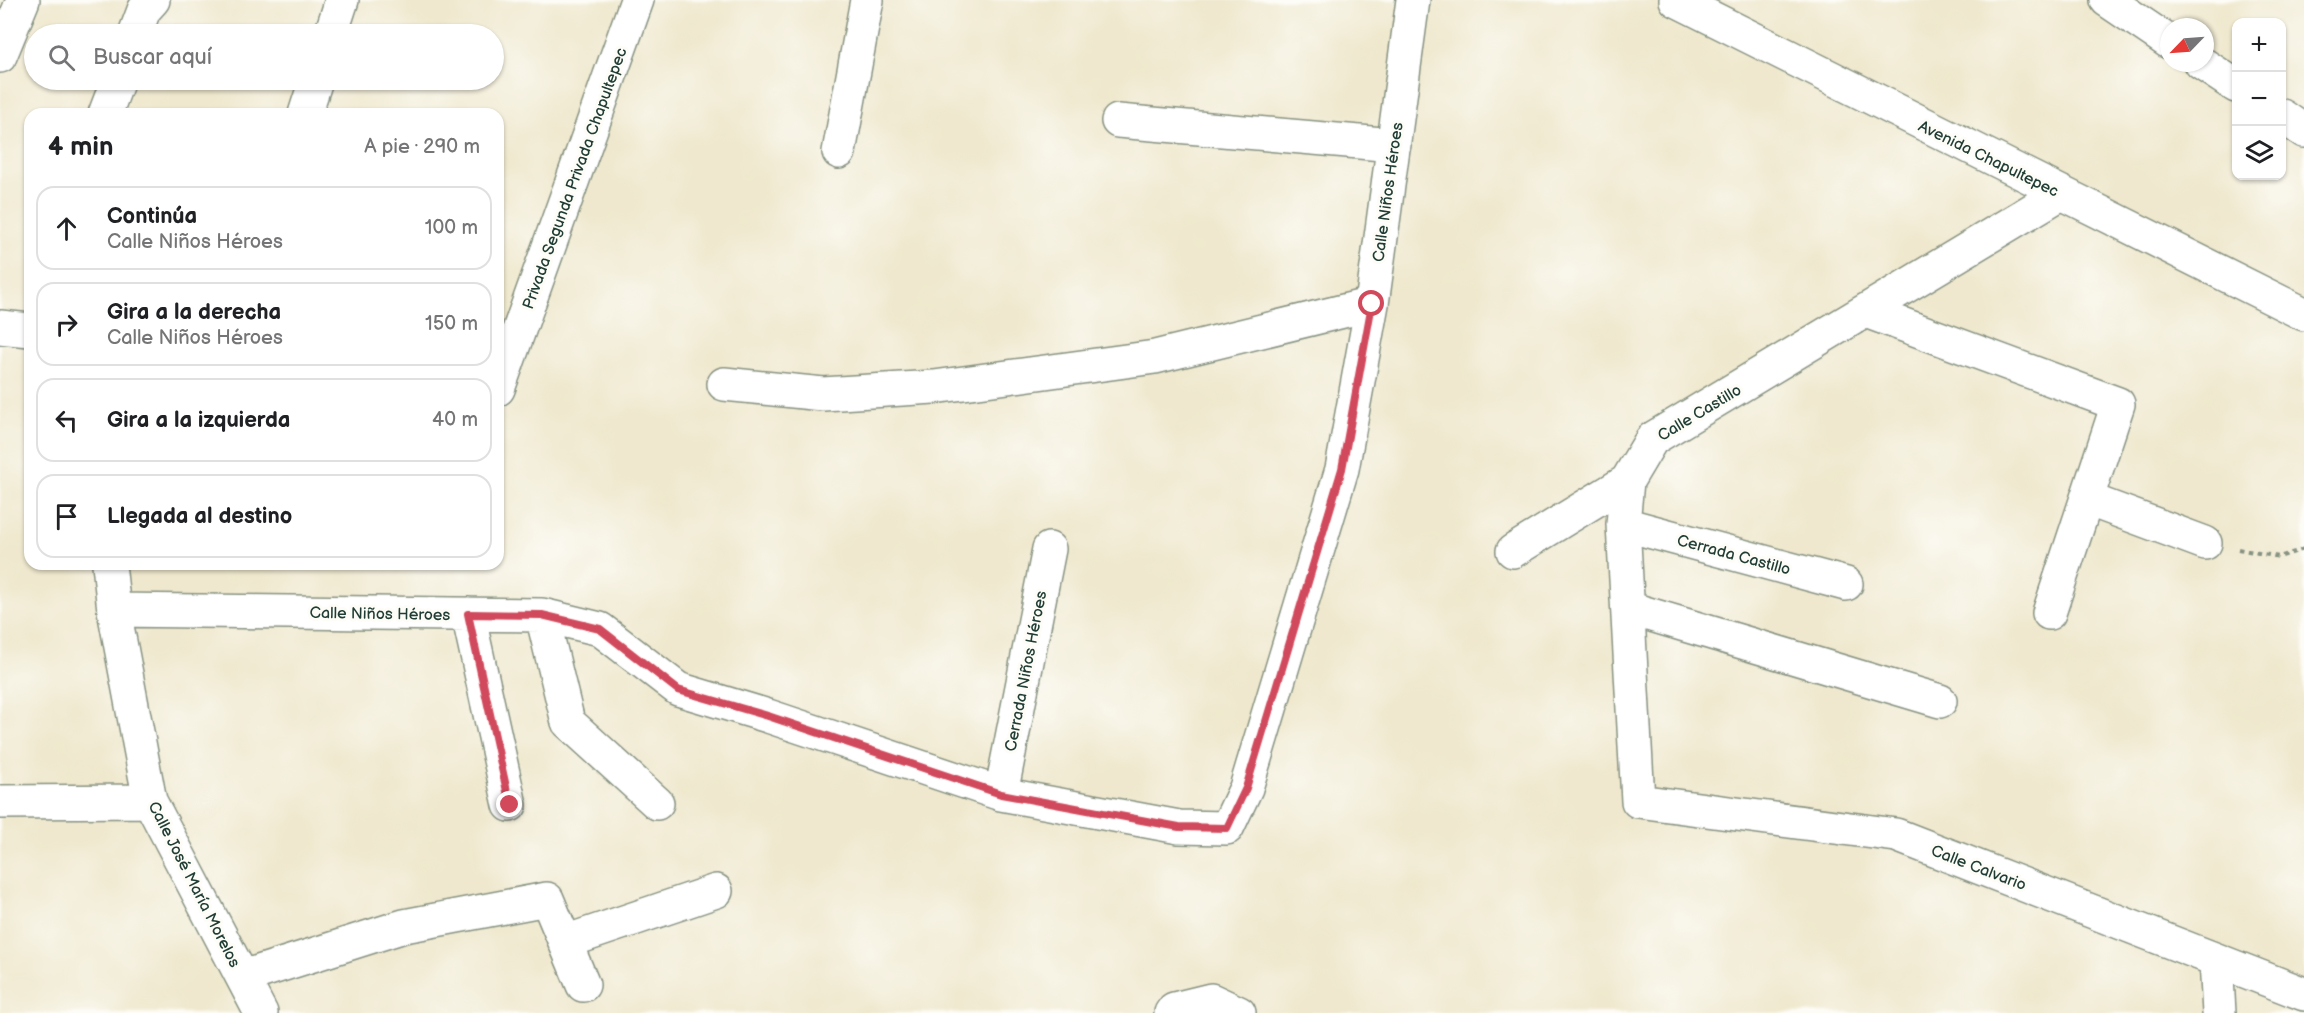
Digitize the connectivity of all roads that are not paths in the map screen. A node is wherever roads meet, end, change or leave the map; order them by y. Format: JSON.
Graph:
{"nodes":[{"id":1,"x":23,"y":0,"type":"edge"},
{"id":2,"x":153,"y":0,"type":"edge"},
{"id":3,"x":342,"y":0,"type":"edge"},
{"id":4,"x":638,"y":0,"type":"edge"},
{"id":5,"x":867,"y":0,"type":"edge"},
{"id":6,"x":1413,"y":0,"type":"edge"},
{"id":7,"x":1676,"y":0,"type":"edge"},
{"id":8,"x":2116,"y":3,"type":"edge"},
{"id":9,"x":139,"y":24,"type":"edge"},
{"id":10,"x":334,"y":24,"type":"edge"},
{"id":11,"x":2160,"y":35,"type":"edge"},
{"id":12,"x":0,"y":57,"type":"edge"},
{"id":13,"x":2214,"y":72,"type":"edge"},
{"id":14,"x":2232,"y":83,"type":"edge"},
{"id":15,"x":114,"y":90,"type":"edge"},
{"id":16,"x":313,"y":90,"type":"edge"},
{"id":17,"x":107,"y":108,"type":"edge"},
{"id":18,"x":307,"y":108,"type":"edge"},
{"id":19,"x":2286,"y":119,"type":"edge"},
{"id":20,"x":1118,"y":121,"type":"dead end"},
{"id":21,"x":2304,"y":131,"type":"edge"},
{"id":22,"x":1394,"y":145,"type":"junction"},
{"id":23,"x":839,"y":152,"type":"dead end"},
{"id":24,"x":2061,"y":194,"type":"junction"},
{"id":25,"x":1372,"y":304,"type":"junction"},
{"id":26,"x":1866,"y":311,"type":"junction"},
{"id":27,"x":2304,"y":314,"type":"edge"},
{"id":28,"x":504,"y":372,"type":"edge"},
{"id":29,"x":724,"y":384,"type":"dead end"},
{"id":30,"x":1627,"y":481,"type":"junction"},
{"id":31,"x":2087,"y":499,"type":"junction"},
{"id":32,"x":1623,"y":524,"type":"junction"},
{"id":33,"x":2205,"y":543,"type":"road end"},
{"id":34,"x":1049,"y":549,"type":"dead end"},
{"id":35,"x":1513,"y":551,"type":"dead end"},
{"id":36,"x":110,"y":570,"type":"edge"},
{"id":37,"x":1846,"y":584,"type":"dead end"},
{"id":38,"x":1628,"y":608,"type":"junction"},
{"id":39,"x":114,"y":610,"type":"junction"},
{"id":40,"x":2049,"y":613,"type":"dead end"},
{"id":41,"x":468,"y":614,"type":"junction"},
{"id":42,"x":542,"y":615,"type":"junction"},
{"id":43,"x":1940,"y":701,"type":"dead end"},
{"id":44,"x":1001,"y":794,"type":"junction"},
{"id":45,"x":150,"y":801,"type":"junction"},
{"id":46,"x":1638,"y":801,"type":"joint"},
{"id":47,"x":0,"y":802,"type":"edge"},
{"id":48,"x":657,"y":803,"type":"dead end"},
{"id":49,"x":510,"y":805,"type":"dead end"},
{"id":50,"x":716,"y":891,"type":"dead end"},
{"id":51,"x":565,"y":942,"type":"junction"},
{"id":52,"x":2216,"y":960,"type":"junction"},
{"id":53,"x":243,"y":977,"type":"junction"},
{"id":54,"x":583,"y":985,"type":"dead end"},
{"id":55,"x":2304,"y":994,"type":"edge"},
{"id":56,"x":261,"y":1013,"type":"edge"},
{"id":57,"x":1171,"y":1013,"type":"edge"},
{"id":58,"x":1239,"y":1013,"type":"edge"},
{"id":59,"x":2220,"y":1013,"type":"edge"}],
"edges":[{"from":1,"to":12,"type":"street"},
{"from":2,"to":9,"type":"street"},
{"from":3,"to":10,"type":"street"},
{"from":4,"to":28,"type":"street","name":"Privada Segunda Privada Chapultepec"},
{"from":5,"to":23,"type":"street"},
{"from":6,"to":22,"type":"street","name":"Calle Niños Héroes"},
{"from":7,"to":24,"type":"street","name":"Avenida Chapultepec"},
{"from":8,"to":11,"type":"street"},
{"from":13,"to":14,"type":"street"},
{"from":15,"to":17,"type":"street"},
{"from":16,"to":18,"type":"street"},
{"from":19,"to":21,"type":"street"},
{"from":20,"to":22,"type":"street"},
{"from":22,"to":25,"type":"street","name":"Calle Niños Héroes"},
{"from":24,"to":26,"type":"street","name":"Calle Castillo"},
{"from":24,"to":27,"type":"street","name":"Avenida Chapultepec"},
{"from":25,"to":29,"type":"street"},
{"from":25,"to":44,"type":"street","name":"Calle Niños Héroes"},
{"from":26,"to":30,"type":"street","name":"Calle Castillo"},
{"from":26,"to":31,"type":"street"},
{"from":30,"to":32,"type":"street","name":"Calle Castillo"},
{"from":30,"to":35,"type":"street"},
{"from":31,"to":33,"type":"street"},
{"from":31,"to":40,"type":"street"},
{"from":32,"to":37,"type":"street","name":"Cerrada Castillo"},
{"from":32,"to":38,"type":"street","name":"Calle Castillo"},
{"from":34,"to":44,"type":"street","name":"Cerrada Niños Héroes"},
{"from":36,"to":39,"type":"street","name":"Calle José María Morelos"},
{"from":38,"to":43,"type":"street"},
{"from":38,"to":46,"type":"street","name":"Calle Castillo"},
{"from":39,"to":41,"type":"street","name":"Calle Niños Héroes"},
{"from":39,"to":45,"type":"street","name":"Calle José María Morelos"},
{"from":41,"to":42,"type":"street","name":"Calle Niños Héroes"},
{"from":41,"to":49,"type":"street"},
{"from":42,"to":44,"type":"street","name":"Calle Niños Héroes"},
{"from":42,"to":48,"type":"street"},
{"from":45,"to":47,"type":"street"},
{"from":45,"to":53,"type":"street","name":"Calle José María Morelos"},
{"from":46,"to":52,"type":"street","name":"Calle Calvario"},
{"from":50,"to":51,"type":"street"},
{"from":51,"to":53,"type":"street"},
{"from":51,"to":54,"type":"street"},
{"from":52,"to":55,"type":"street","name":"Calle Calvario"},
{"from":52,"to":59,"type":"street"},
{"from":53,"to":56,"type":"street","name":"Calle José María Morelos"},
{"from":57,"to":58,"type":"street"}]}
